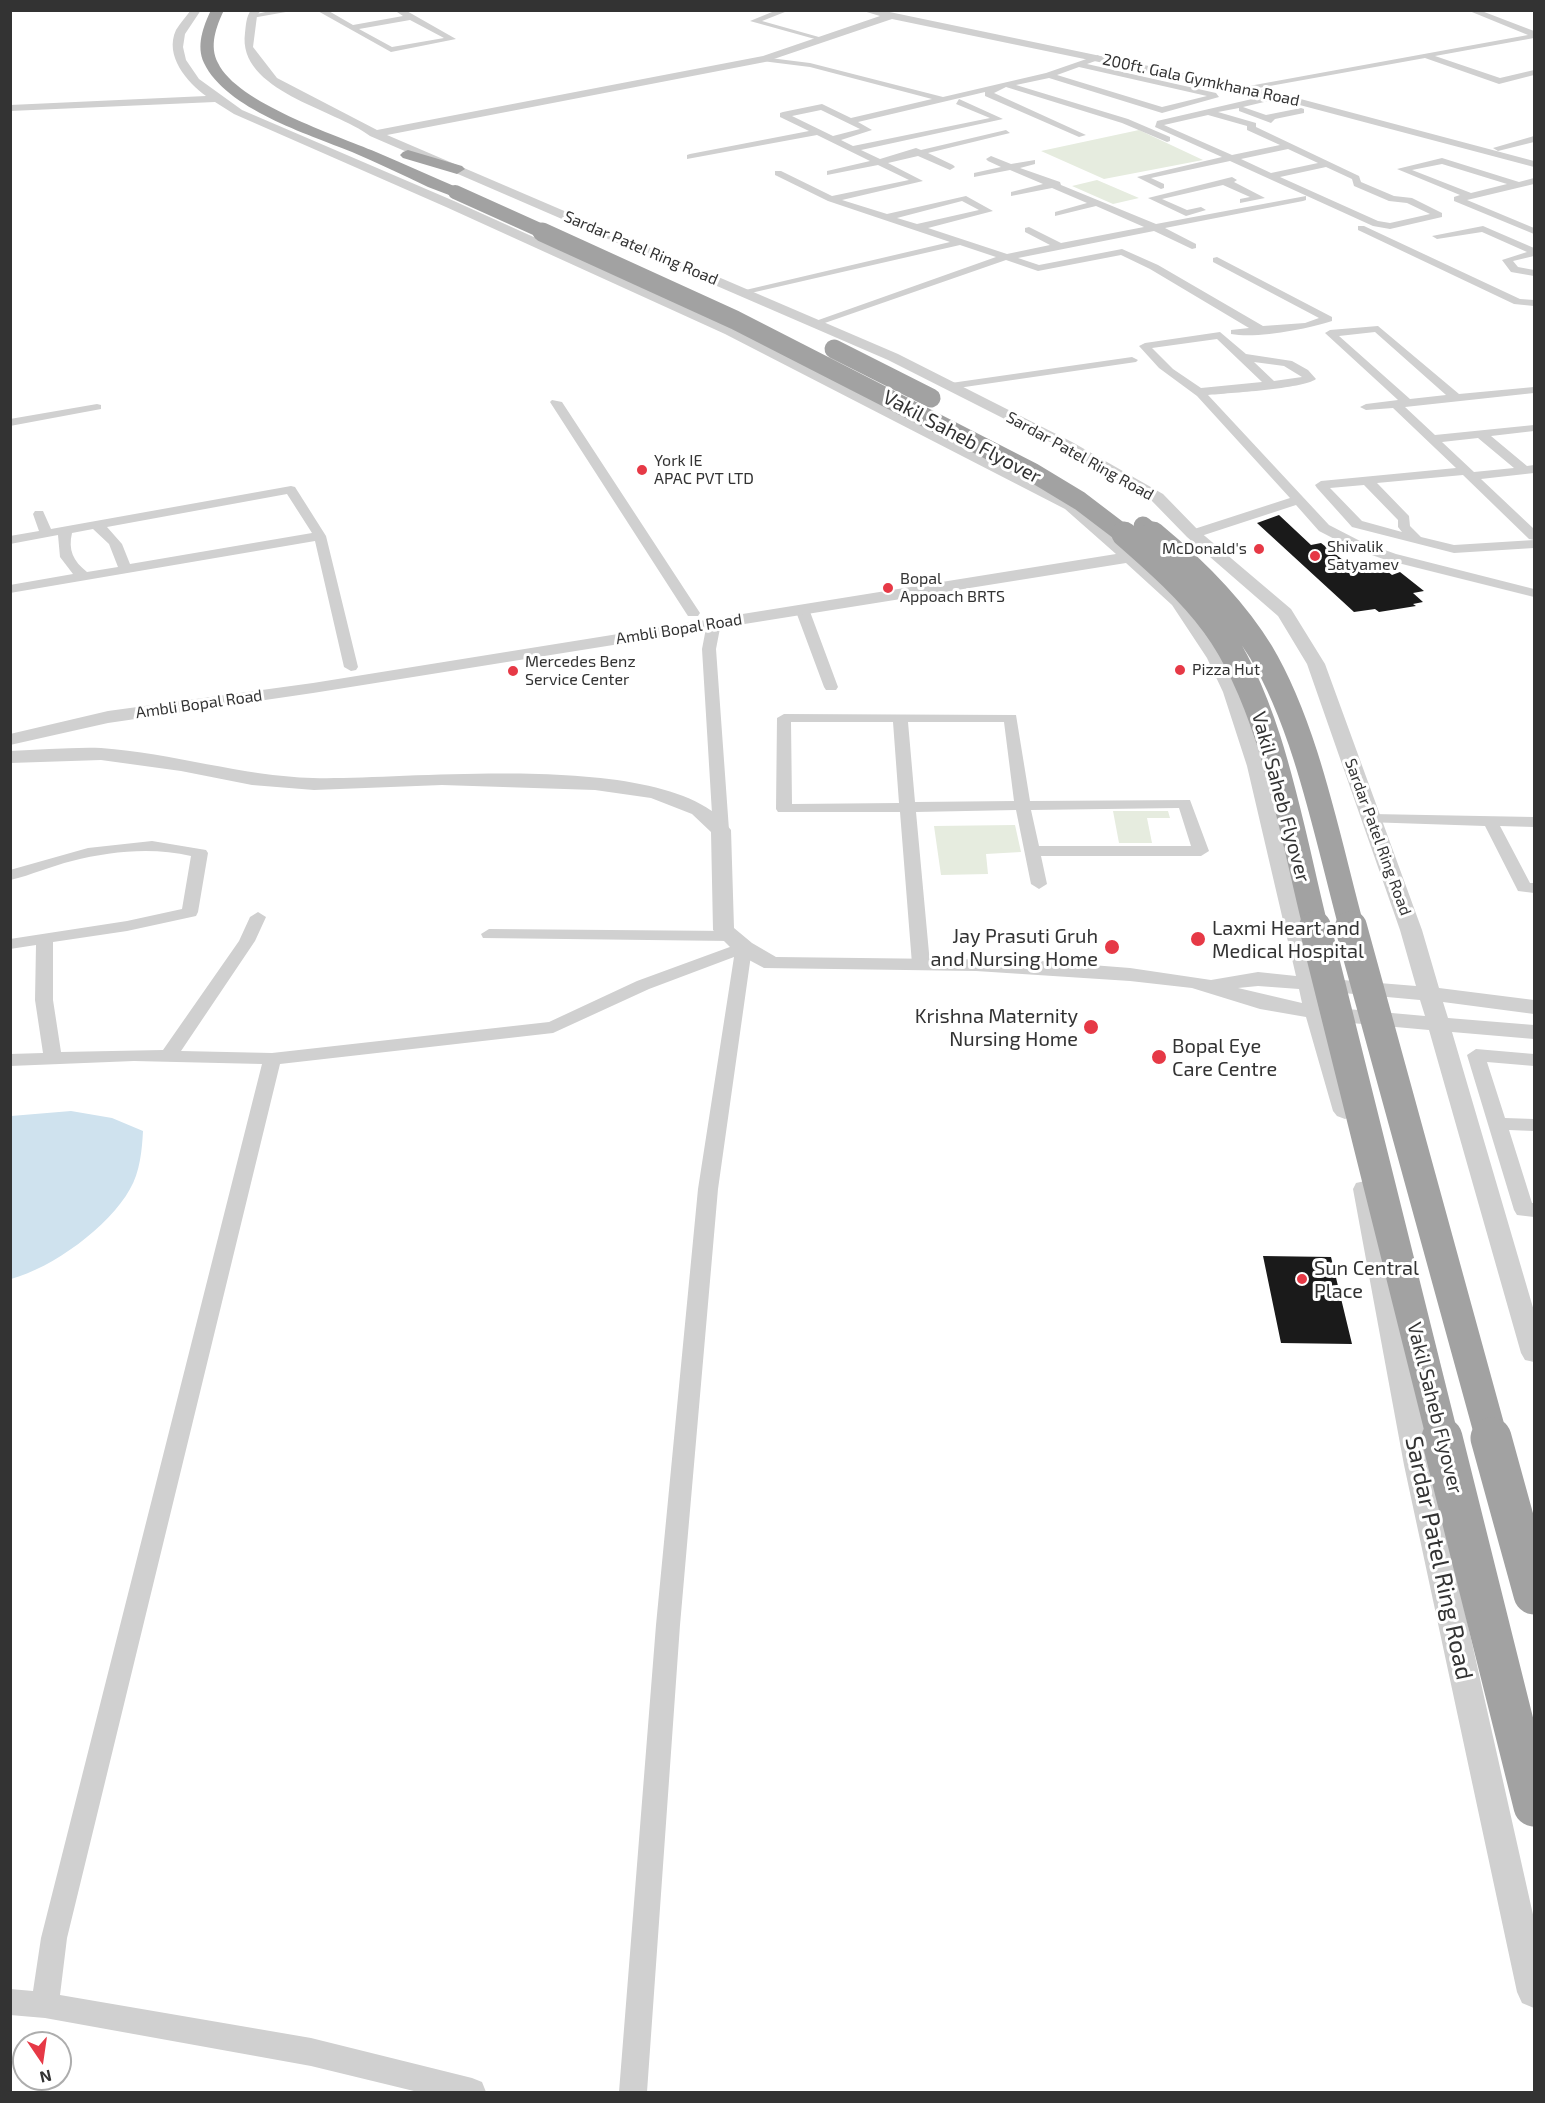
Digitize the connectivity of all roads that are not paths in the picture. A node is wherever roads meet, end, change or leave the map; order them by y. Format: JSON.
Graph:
{"nodes":[{"id":1,"x":196,"y":10,"type":"edge"},
{"id":2,"x":293,"y":10,"type":"edge"},
{"id":3,"x":320,"y":10,"type":"edge"},
{"id":4,"x":398,"y":10,"type":"edge"},
{"id":5,"x":786,"y":10,"type":"edge"},
{"id":6,"x":864,"y":10,"type":"edge"},
{"id":7,"x":1471,"y":10,"type":"edge"},
{"id":8,"x":931,"y":12,"type":"dead end"},
{"id":9,"x":254,"y":13,"type":"edge"},
{"id":10,"x":900,"y":14,"type":"edge"},
{"id":11,"x":411,"y":17,"type":"junction"},
{"id":12,"x":225,"y":19,"type":"edge"},
{"id":13,"x":351,"y":28,"type":"junction"},
{"id":14,"x":1534,"y":35,"type":"edge"},
{"id":15,"x":822,"y":39,"type":"junction"},
{"id":16,"x":1425,"y":55,"type":"junction"},
{"id":17,"x":1098,"y":57,"type":"junction"},
{"id":18,"x":765,"y":58,"type":"junction"},
{"id":19,"x":1076,"y":64,"type":"junction"},
{"id":20,"x":1534,"y":74,"type":"edge"},
{"id":21,"x":1049,"y":75,"type":"junction"},
{"id":22,"x":1007,"y":85,"type":"junction"},
{"id":23,"x":256,"y":86,"type":"dead end"},
{"id":24,"x":1248,"y":87,"type":"junction"},
{"id":25,"x":994,"y":88,"type":"junction"},
{"id":26,"x":1278,"y":96,"type":"junction"},
{"id":27,"x":215,"y":98,"type":"junction"},
{"id":28,"x":945,"y":101,"type":"junction"},
{"id":29,"x":959,"y":102,"type":"dead end"},
{"id":30,"x":925,"y":105,"type":"junction"},
{"id":31,"x":10,"y":106,"type":"edge"},
{"id":32,"x":1235,"y":106,"type":"junction"},
{"id":33,"x":899,"y":111,"type":"junction"},
{"id":34,"x":1301,"y":111,"type":"dead end"},
{"id":35,"x":1208,"y":112,"type":"junction"},
{"id":36,"x":874,"y":117,"type":"junction"},
{"id":37,"x":850,"y":121,"type":"junction"},
{"id":38,"x":976,"y":127,"type":"junction"},
{"id":39,"x":819,"y":132,"type":"junction"},
{"id":40,"x":942,"y":134,"type":"junction"},
{"id":41,"x":1082,"y":135,"type":"dead end"},
{"id":42,"x":916,"y":136,"type":"junction"},
{"id":43,"x":994,"y":136,"type":"junction"},
{"id":44,"x":1008,"y":138,"type":"dead end"},
{"id":45,"x":833,"y":139,"type":"junction"},
{"id":46,"x":378,"y":140,"type":"junction"},
{"id":47,"x":1534,"y":140,"type":"edge"},
{"id":48,"x":895,"y":142,"type":"dead end"},
{"id":49,"x":957,"y":144,"type":"junction"},
{"id":50,"x":1290,"y":146,"type":"junction"},
{"id":51,"x":1498,"y":148,"type":"junction"},
{"id":52,"x":852,"y":149,"type":"junction"},
{"id":53,"x":972,"y":151,"type":"dead end"},
{"id":54,"x":920,"y":153,"type":"junction"},
{"id":55,"x":690,"y":157,"type":"dead end"},
{"id":56,"x":1534,"y":158,"type":"edge"},
{"id":57,"x":991,"y":159,"type":"dead end"},
{"id":58,"x":1229,"y":159,"type":"junction"},
{"id":59,"x":1217,"y":161,"type":"junction"},
{"id":60,"x":880,"y":162,"type":"junction"},
{"id":61,"x":1032,"y":162,"type":"dead end"},
{"id":62,"x":392,"y":164,"type":"junction"},
{"id":63,"x":1329,"y":164,"type":"junction"},
{"id":64,"x":1534,"y":164,"type":"edge"},
{"id":65,"x":1198,"y":165,"type":"junction"},
{"id":66,"x":950,"y":167,"type":"dead end"},
{"id":67,"x":1011,"y":167,"type":"junction"},
{"id":68,"x":368,"y":169,"type":"junction"},
{"id":69,"x":897,"y":171,"type":"junction"},
{"id":70,"x":778,"y":173,"type":"dead end"},
{"id":71,"x":875,"y":175,"type":"dead end"},
{"id":72,"x":977,"y":175,"type":"dead end"},
{"id":73,"x":1269,"y":176,"type":"junction"},
{"id":74,"x":1073,"y":180,"type":"dead end"},
{"id":75,"x":846,"y":181,"type":"dead end"},
{"id":76,"x":1534,"y":181,"type":"edge"},
{"id":77,"x":1225,"y":182,"type":"junction"},
{"id":78,"x":463,"y":183,"type":"junction"},
{"id":79,"x":1053,"y":184,"type":"junction"},
{"id":80,"x":1518,"y":185,"type":"junction"},
{"id":81,"x":1161,"y":186,"type":"dead end"},
{"id":82,"x":427,"y":194,"type":"junction"},
{"id":83,"x":1014,"y":194,"type":"dead end"},
{"id":84,"x":1470,"y":196,"type":"junction"},
{"id":85,"x":1303,"y":198,"type":"junction"},
{"id":86,"x":831,"y":199,"type":"junction"},
{"id":87,"x":1097,"y":203,"type":"junction"},
{"id":88,"x":1058,"y":213,"type":"dead end"},
{"id":89,"x":885,"y":218,"type":"junction"},
{"id":90,"x":918,"y":227,"type":"junction"},
{"id":91,"x":1154,"y":227,"type":"junction"},
{"id":92,"x":1029,"y":230,"type":"dead end"},
{"id":93,"x":1534,"y":231,"type":"edge"},
{"id":94,"x":1437,"y":236,"type":"dead end"},
{"id":95,"x":961,"y":242,"type":"junction"},
{"id":96,"x":1059,"y":246,"type":"junction"},
{"id":97,"x":1192,"y":246,"type":"dead end"},
{"id":98,"x":1534,"y":252,"type":"edge"},
{"id":99,"x":1006,"y":258,"type":"junction"},
{"id":100,"x":1217,"y":260,"type":"dead end"},
{"id":101,"x":1532,"y":273,"type":"edge"},
{"id":102,"x":1478,"y":283,"type":"junction"},
{"id":103,"x":742,"y":292,"type":"junction"},
{"id":104,"x":1534,"y":303,"type":"edge"},
{"id":105,"x":815,"y":323,"type":"junction"},
{"id":106,"x":1263,"y":331,"type":"junction"},
{"id":107,"x":1235,"y":332,"type":"dead end"},
{"id":108,"x":1243,"y":357,"type":"junction"},
{"id":109,"x":900,"y":360,"type":"junction"},
{"id":110,"x":1132,"y":360,"type":"dead end"},
{"id":111,"x":830,"y":383,"type":"junction"},
{"id":112,"x":1271,"y":385,"type":"junction"},
{"id":113,"x":951,"y":386,"type":"junction"},
{"id":114,"x":1534,"y":390,"type":"edge"},
{"id":115,"x":1198,"y":392,"type":"junction"},
{"id":116,"x":1456,"y":398,"type":"junction"},
{"id":117,"x":556,"y":402,"type":"dead end"},
{"id":118,"x":1402,"y":403,"type":"junction"},
{"id":119,"x":97,"y":407,"type":"dead end"},
{"id":120,"x":1366,"y":407,"type":"dead end"},
{"id":121,"x":10,"y":423,"type":"edge"},
{"id":122,"x":1532,"y":431,"type":"edge"},
{"id":123,"x":1481,"y":434,"type":"junction"},
{"id":124,"x":1433,"y":439,"type":"junction"},
{"id":125,"x":1529,"y":469,"type":"edge"},
{"id":126,"x":1469,"y":473,"type":"junction"},
{"id":127,"x":1367,"y":480,"type":"junction"},
{"id":128,"x":1298,"y":500,"type":"junction"},
{"id":129,"x":39,"y":514,"type":"dead end"},
{"id":130,"x":96,"y":525,"type":"junction"},
{"id":131,"x":66,"y":530,"type":"junction"},
{"id":132,"x":47,"y":534,"type":"junction"},
{"id":133,"x":320,"y":536,"type":"junction"},
{"id":134,"x":1534,"y":536,"type":"edge"},
{"id":135,"x":10,"y":540,"type":"edge"},
{"id":136,"x":1200,"y":540,"type":"junction"},
{"id":137,"x":1416,"y":540,"type":"junction"},
{"id":138,"x":1534,"y":544,"type":"edge"},
{"id":139,"x":1123,"y":552,"type":"junction"},
{"id":140,"x":125,"y":570,"type":"junction"},
{"id":141,"x":85,"y":577,"type":"junction"},
{"id":142,"x":10,"y":590,"type":"edge"},
{"id":143,"x":1534,"y":593,"type":"edge"},
{"id":144,"x":802,"y":609,"type":"junction"},
{"id":145,"x":693,"y":614,"type":"junction"},
{"id":146,"x":714,"y":623,"type":"junction"},
{"id":147,"x":351,"y":667,"type":"junction"},
{"id":148,"x":831,"y":687,"type":"dead end"},
{"id":149,"x":900,"y":719,"type":"junction"},
{"id":150,"x":10,"y":726,"type":"edge"},
{"id":151,"x":10,"y":740,"type":"edge"},
{"id":152,"x":10,"y":757,"type":"edge"},
{"id":153,"x":1023,"y":807,"type":"junction"},
{"id":154,"x":908,"y":808,"type":"junction"},
{"id":155,"x":1372,"y":819,"type":"junction"},
{"id":156,"x":1490,"y":821,"type":"junction"},
{"id":157,"x":1534,"y":822,"type":"edge"},
{"id":158,"x":721,"y":830,"type":"junction"},
{"id":159,"x":1033,"y":852,"type":"junction"},
{"id":160,"x":10,"y":875,"type":"edge"},
{"id":161,"x":1039,"y":884,"type":"dead end"},
{"id":162,"x":1534,"y":888,"type":"edge"},
{"id":163,"x":258,"y":918,"type":"dead end"},
{"id":164,"x":489,"y":934,"type":"dead end"},
{"id":165,"x":45,"y":940,"type":"junction"},
{"id":166,"x":738,"y":942,"type":"junction"},
{"id":167,"x":10,"y":944,"type":"edge"},
{"id":168,"x":921,"y":964,"type":"junction"},
{"id":169,"x":1431,"y":994,"type":"junction"},
{"id":170,"x":1312,"y":998,"type":"junction"},
{"id":171,"x":1534,"y":1007,"type":"edge"},
{"id":172,"x":1440,"y":1024,"type":"junction"},
{"id":173,"x":1534,"y":1032,"type":"edge"},
{"id":174,"x":168,"y":1056,"type":"junction"},
{"id":175,"x":52,"y":1058,"type":"junction"},
{"id":176,"x":10,"y":1059,"type":"edge"},
{"id":177,"x":272,"y":1059,"type":"junction"},
{"id":178,"x":1534,"y":1060,"type":"edge"},
{"id":179,"x":1497,"y":1124,"type":"junction"},
{"id":180,"x":1534,"y":1125,"type":"edge"},
{"id":181,"x":1534,"y":1210,"type":"edge"},
{"id":182,"x":1534,"y":1353,"type":"edge"},
{"id":183,"x":1534,"y":1594,"type":"edge"},
{"id":184,"x":1534,"y":1806,"type":"edge"},
{"id":185,"x":1534,"y":1992,"type":"edge"},
{"id":186,"x":10,"y":2002,"type":"edge"},
{"id":187,"x":45,"y":2006,"type":"junction"},
{"id":188,"x":472,"y":2092,"type":"edge"},
{"id":189,"x":633,"y":2092,"type":"edge"}],
"edges":[{"from":1,"to":27,"type":"street","name":"Sardar Patel Ring Road"},
{"from":2,"to":9,"type":"street"},
{"from":3,"to":13,"type":"street"},
{"from":4,"to":11,"type":"street"},
{"from":5,"to":15,"type":"street"},
{"from":6,"to":10,"type":"street","name":"200ft. Gala Gymkhana Road"},
{"from":7,"to":14,"type":"street"},
{"from":8,"to":10,"type":"street"},
{"from":9,"to":46,"type":"street"},
{"from":10,"to":15,"type":"street"},
{"from":10,"to":17,"type":"street","name":"200ft. Gala Gymkhana Road"},
{"from":10,"to":24,"type":"street"},
{"from":11,"to":13,"type":"street"},
{"from":11,"to":13,"type":"street"},
{"from":12,"to":62,"type":"highway","name":"Sardar Patel Ring Road"},
{"from":14,"to":16,"type":"street"},
{"from":15,"to":18,"type":"street"},
{"from":16,"to":20,"type":"street"},
{"from":16,"to":24,"type":"street"},
{"from":17,"to":19,"type":"street"},
{"from":17,"to":24,"type":"street","name":"200ft. Gala Gymkhana Road"},
{"from":18,"to":28,"type":"street"},
{"from":18,"to":46,"type":"street"},
{"from":19,"to":21,"type":"street"},
{"from":19,"to":21,"type":"street"},
{"from":21,"to":22,"type":"street"},
{"from":22,"to":25,"type":"street"},
{"from":22,"to":59,"type":"street"},
{"from":23,"to":46,"type":"highway"},
{"from":24,"to":26,"type":"street","name":"200ft. Gala Gymkhana Road"},
{"from":24,"to":51,"type":"street"},
{"from":25,"to":28,"type":"street"},
{"from":25,"to":41,"type":"street"},
{"from":26,"to":32,"type":"street"},
{"from":26,"to":64,"type":"street","name":"200ft. Gala Gymkhana Road"},
{"from":27,"to":31,"type":"street"},
{"from":27,"to":68,"type":"street","name":"Sardar Patel Ring Road"},
{"from":28,"to":30,"type":"street"},
{"from":29,"to":38,"type":"street"},
{"from":30,"to":33,"type":"street"},
{"from":30,"to":38,"type":"street"},
{"from":32,"to":34,"type":"street"},
{"from":32,"to":35,"type":"street"},
{"from":33,"to":36,"type":"street"},
{"from":33,"to":40,"type":"street"},
{"from":35,"to":50,"type":"street"},
{"from":35,"to":58,"type":"street"},
{"from":36,"to":37,"type":"street"},
{"from":36,"to":42,"type":"street"},
{"from":37,"to":39,"type":"street"},
{"from":37,"to":45,"type":"street"},
{"from":38,"to":40,"type":"street"},
{"from":38,"to":43,"type":"street"},
{"from":39,"to":45,"type":"street"},
{"from":39,"to":55,"type":"street"},
{"from":40,"to":42,"type":"street"},
{"from":40,"to":49,"type":"street"},
{"from":42,"to":52,"type":"street"},
{"from":43,"to":44,"type":"street"},
{"from":43,"to":49,"type":"street"},
{"from":45,"to":52,"type":"street"},
{"from":46,"to":78,"type":"highway"},
{"from":47,"to":51,"type":"street"},
{"from":48,"to":54,"type":"street"},
{"from":49,"to":53,"type":"street"},
{"from":49,"to":54,"type":"street"},
{"from":50,"to":58,"type":"street"},
{"from":50,"to":63,"type":"street"},
{"from":51,"to":56,"type":"street"},
{"from":52,"to":60,"type":"street"},
{"from":54,"to":60,"type":"street"},
{"from":54,"to":66,"type":"street"},
{"from":57,"to":67,"type":"street"},
{"from":58,"to":59,"type":"street"},
{"from":58,"to":73,"type":"street"},
{"from":59,"to":65,"type":"street"},
{"from":59,"to":85,"type":"street"},
{"from":60,"to":69,"type":"street"},
{"from":60,"to":75,"type":"street"},
{"from":61,"to":67,"type":"street"},
{"from":62,"to":68,"type":"street"},
{"from":62,"to":78,"type":"highway","name":"Sardar Patel Ring Road"},
{"from":63,"to":73,"type":"street"},
{"from":63,"to":73,"type":"street"},
{"from":65,"to":77,"type":"street"},
{"from":65,"to":81,"type":"street"},
{"from":67,"to":72,"type":"street"},
{"from":67,"to":79,"type":"street"},
{"from":68,"to":82,"type":"street","name":"Sardar Patel Ring Road"},
{"from":69,"to":71,"type":"street"},
{"from":69,"to":86,"type":"street"},
{"from":70,"to":86,"type":"street"},
{"from":74,"to":79,"type":"street"},
{"from":76,"to":80,"type":"street"},
{"from":77,"to":77,"type":"street"},
{"from":78,"to":82,"type":"street"},
{"from":78,"to":103,"type":"street","name":"Sardar Patel Ring Road"},
{"from":78,"to":183,"type":"highway","name":"Vakil Saheb Flyover","bridge":true},
{"from":78,"to":184,"type":"highway","name":"Vakil Saheb Flyover","bridge":true},
{"from":79,"to":83,"type":"street"},
{"from":79,"to":87,"type":"street"},
{"from":80,"to":84,"type":"street"},
{"from":80,"to":84,"type":"street"},
{"from":82,"to":111,"type":"street","name":"Sardar Patel Ring Road"},
{"from":84,"to":93,"type":"street"},
{"from":85,"to":91,"type":"street"},
{"from":85,"to":102,"type":"street"},
{"from":86,"to":89,"type":"street"},
{"from":87,"to":88,"type":"street"},
{"from":87,"to":91,"type":"street"},
{"from":89,"to":90,"type":"street"},
{"from":89,"to":90,"type":"street"},
{"from":90,"to":95,"type":"street"},
{"from":91,"to":96,"type":"street"},
{"from":91,"to":97,"type":"street"},
{"from":92,"to":96,"type":"street"},
{"from":94,"to":98,"type":"street"},
{"from":95,"to":99,"type":"street"},
{"from":95,"to":103,"type":"street"},
{"from":96,"to":99,"type":"street"},
{"from":98,"to":101,"type":"street"},
{"from":99,"to":105,"type":"street"},
{"from":99,"to":106,"type":"street"},
{"from":100,"to":106,"type":"street"},
{"from":101,"to":102,"type":"street"},
{"from":102,"to":104,"type":"street"},
{"from":103,"to":105,"type":"street","name":"Sardar Patel Ring Road"},
{"from":105,"to":109,"type":"street","name":"Sardar Patel Ring Road"},
{"from":106,"to":107,"type":"street"},
{"from":108,"to":112,"type":"street"},
{"from":108,"to":112,"type":"street"},
{"from":108,"to":115,"type":"street"},
{"from":109,"to":111,"type":"street"},
{"from":109,"to":113,"type":"street","name":"Sardar Patel Ring Road"},
{"from":110,"to":113,"type":"street"},
{"from":111,"to":139,"type":"street","name":"Sardar Patel Ring Road"},
{"from":112,"to":115,"type":"street"},
{"from":113,"to":136,"type":"street","name":"Sardar Patel Ring Road"},
{"from":114,"to":116,"type":"street"},
{"from":115,"to":128,"type":"street"},
{"from":116,"to":118,"type":"street"},
{"from":116,"to":118,"type":"street"},
{"from":117,"to":145,"type":"street"},
{"from":118,"to":120,"type":"street"},
{"from":118,"to":124,"type":"street"},
{"from":119,"to":121,"type":"street"},
{"from":122,"to":123,"type":"street"},
{"from":123,"to":124,"type":"street"},
{"from":123,"to":125,"type":"street"},
{"from":124,"to":126,"type":"street"},
{"from":125,"to":126,"type":"street"},
{"from":126,"to":127,"type":"street"},
{"from":126,"to":134,"type":"street"},
{"from":127,"to":137,"type":"street"},
{"from":127,"to":137,"type":"street"},
{"from":128,"to":136,"type":"street"},
{"from":128,"to":143,"type":"street"},
{"from":129,"to":132,"type":"street"},
{"from":130,"to":131,"type":"street"},
{"from":130,"to":133,"type":"street"},
{"from":130,"to":140,"type":"street"},
{"from":131,"to":132,"type":"street"},
{"from":131,"to":141,"type":"street"},
{"from":132,"to":135,"type":"street"},
{"from":133,"to":140,"type":"street"},
{"from":133,"to":147,"type":"street"},
{"from":136,"to":139,"type":"street","name":"Ambli Bopal Road"},
{"from":136,"to":155,"type":"street","name":"Sardar Patel Ring Road"},
{"from":137,"to":138,"type":"street"},
{"from":139,"to":144,"type":"street","name":"Ambli Bopal Road"},
{"from":139,"to":145,"type":"street","name":"Ambli Bopal Road"},
{"from":139,"to":170,"type":"street","name":"Sardar Patel Ring Road"},
{"from":140,"to":141,"type":"street"},
{"from":141,"to":142,"type":"street"},
{"from":144,"to":146,"type":"street","name":"Ambli Bopal Road"},
{"from":144,"to":148,"type":"street"},
{"from":145,"to":147,"type":"street","name":"Ambli Bopal Road"},
{"from":146,"to":151,"type":"street","name":"Ambli Bopal Road"},
{"from":146,"to":158,"type":"street"},
{"from":147,"to":150,"type":"street","name":"Ambli Bopal Road"},
{"from":149,"to":153,"type":"street"},
{"from":149,"to":154,"type":"street"},
{"from":149,"to":154,"type":"street"},
{"from":152,"to":158,"type":"street"},
{"from":153,"to":154,"type":"street"},
{"from":153,"to":159,"type":"street"},
{"from":153,"to":159,"type":"street"},
{"from":154,"to":168,"type":"street"},
{"from":155,"to":156,"type":"street"},
{"from":155,"to":169,"type":"street","name":"Sardar Patel Ring Road"},
{"from":156,"to":157,"type":"street"},
{"from":156,"to":162,"type":"street"},
{"from":158,"to":166,"type":"street"},
{"from":159,"to":161,"type":"street"},
{"from":160,"to":165,"type":"street"},
{"from":163,"to":174,"type":"street"},
{"from":164,"to":166,"type":"street"},
{"from":165,"to":167,"type":"street"},
{"from":165,"to":175,"type":"street"},
{"from":166,"to":168,"type":"street"},
{"from":166,"to":177,"type":"street"},
{"from":166,"to":189,"type":"street"},
{"from":168,"to":170,"type":"street"},
{"from":169,"to":170,"type":"street"},
{"from":169,"to":171,"type":"street"},
{"from":169,"to":172,"type":"street","name":"Sardar Patel Ring Road"},
{"from":170,"to":172,"type":"street"},
{"from":170,"to":185,"type":"street","name":"Sardar Patel Ring Road"},
{"from":172,"to":173,"type":"street"},
{"from":172,"to":182,"type":"street","name":"Sardar Patel Ring Road"},
{"from":174,"to":175,"type":"street"},
{"from":174,"to":177,"type":"street"},
{"from":175,"to":176,"type":"street"},
{"from":177,"to":187,"type":"street"},
{"from":178,"to":179,"type":"street"},
{"from":179,"to":180,"type":"street"},
{"from":179,"to":181,"type":"street"},
{"from":186,"to":187,"type":"street"},
{"from":187,"to":188,"type":"street"}]}
